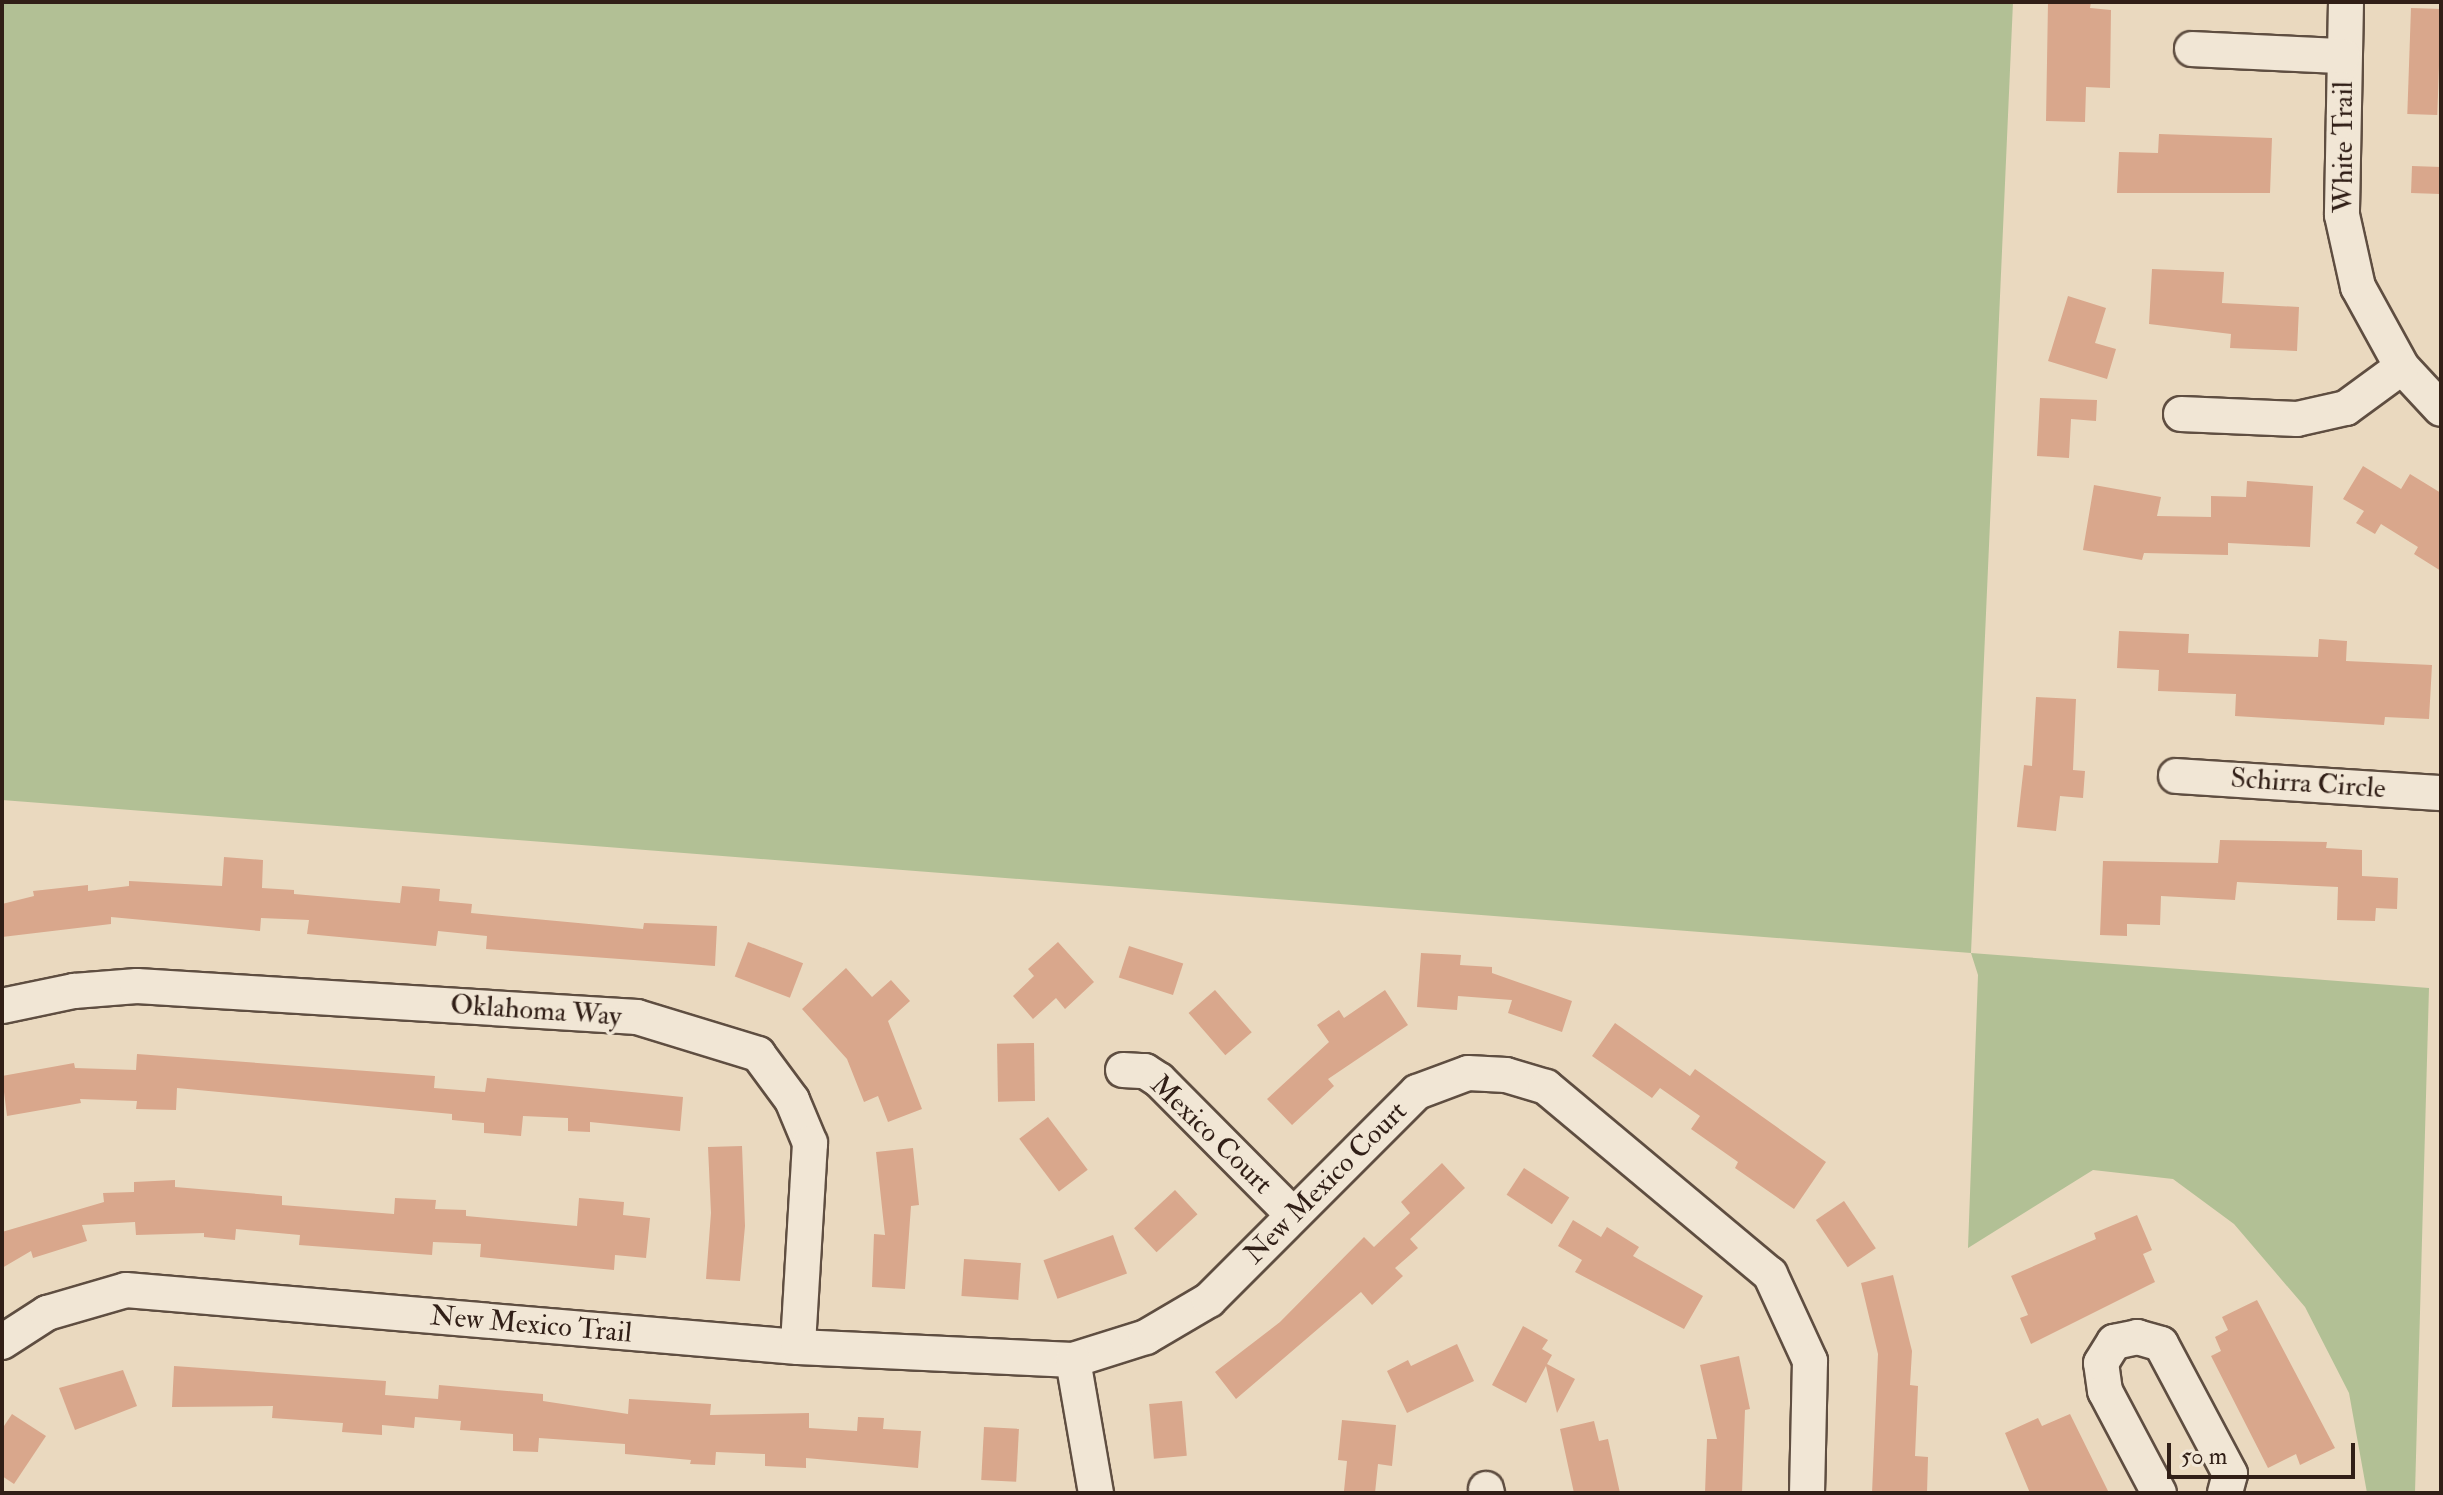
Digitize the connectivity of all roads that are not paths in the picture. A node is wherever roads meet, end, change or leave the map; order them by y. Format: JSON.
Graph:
{"nodes":[{"id":1,"x":2346,"y":2,"type":"edge"},
{"id":2,"x":2192,"y":49,"type":"dead end"},
{"id":3,"x":2343,"y":56,"type":"junction"},
{"id":4,"x":2402,"y":367,"type":"junction"},
{"id":5,"x":2441,"y":409,"type":"edge"},
{"id":6,"x":2181,"y":414,"type":"dead end"},
{"id":7,"x":2176,"y":776,"type":"dead end"},
{"id":8,"x":2441,"y":793,"type":"edge"},
{"id":9,"x":2,"y":1006,"type":"edge"},
{"id":10,"x":1123,"y":1070,"type":"dead end"},
{"id":11,"x":1293,"y":1215,"type":"junction"},
{"id":12,"x":2,"y":1342,"type":"edge"},
{"id":13,"x":798,"y":1347,"type":"junction"},
{"id":14,"x":1073,"y":1360,"type":"junction"},
{"id":15,"x":1096,"y":1493,"type":"edge"},
{"id":16,"x":1807,"y":1493,"type":"edge"},
{"id":17,"x":2159,"y":1493,"type":"edge"},
{"id":18,"x":2225,"y":1493,"type":"edge"}],
"edges":[{"from":1,"to":3,"type":"street","name":"White Trail"},
{"from":2,"to":3,"type":"street"},
{"from":3,"to":4,"type":"street","name":"White Trail"},
{"from":4,"to":5,"type":"street","name":"White Trail"},
{"from":4,"to":6,"type":"street"},
{"from":7,"to":8,"type":"street","name":"Schirra Circle"},
{"from":9,"to":13,"type":"street","name":"Oklahoma Way"},
{"from":10,"to":11,"type":"street","name":"Mexico Court"},
{"from":11,"to":14,"type":"street","name":"New Mexico Court"},
{"from":11,"to":16,"type":"street","name":"New Mexico Court"},
{"from":12,"to":13,"type":"street","name":"New Mexico Trail"},
{"from":13,"to":14,"type":"street","name":"New Mexico Trail"},
{"from":14,"to":15,"type":"street"},
{"from":17,"to":18,"type":"street"}]}
